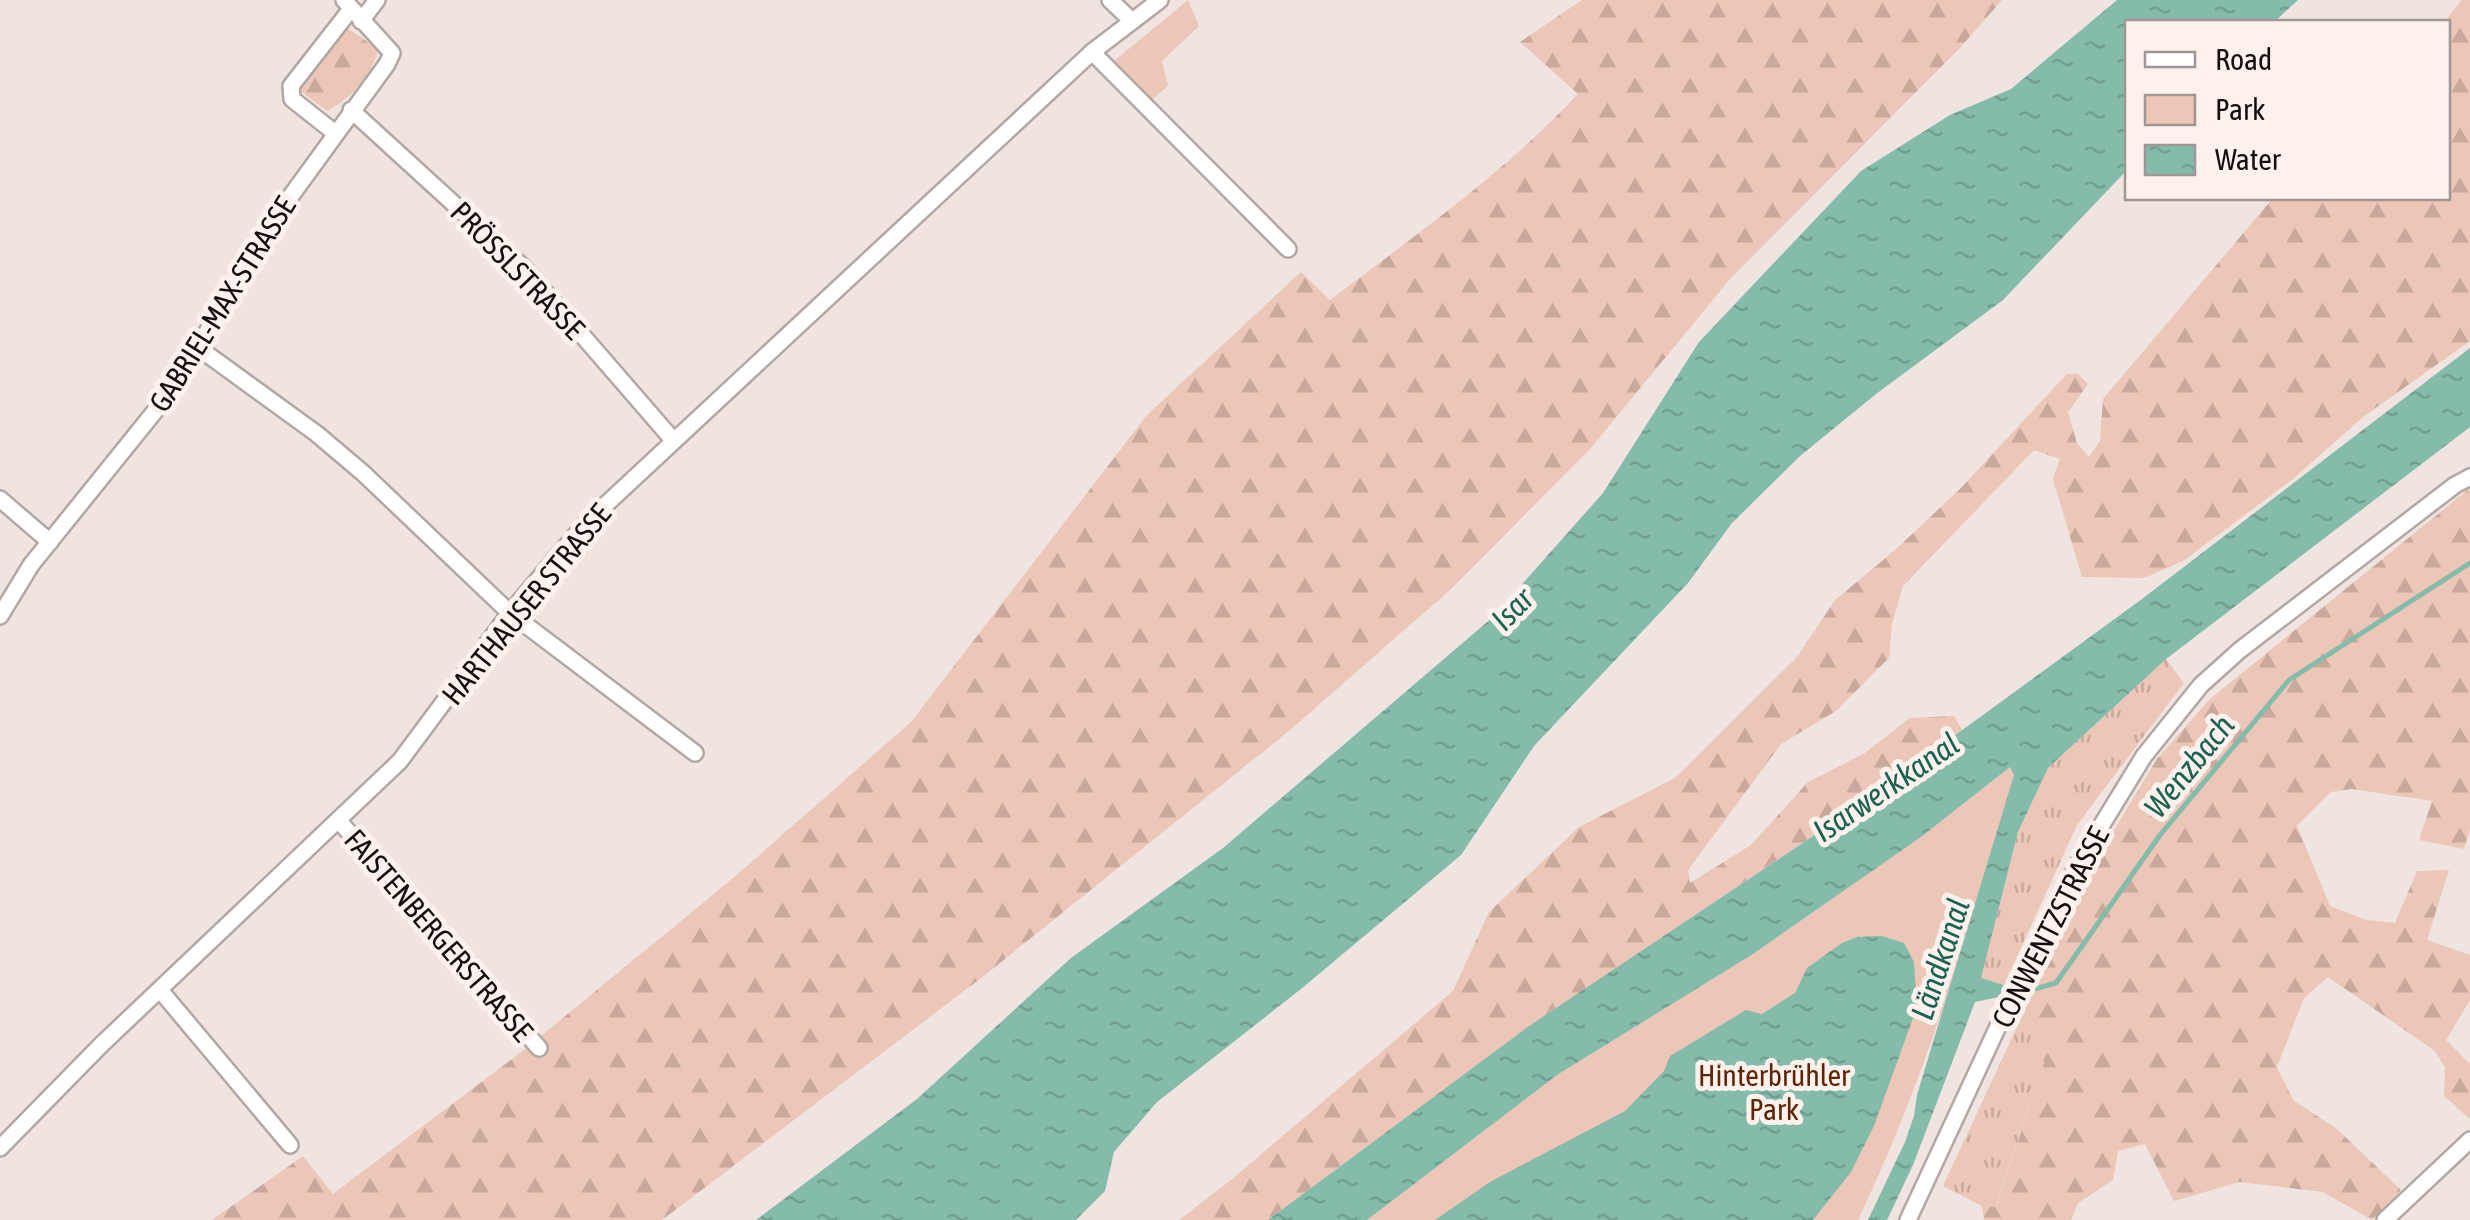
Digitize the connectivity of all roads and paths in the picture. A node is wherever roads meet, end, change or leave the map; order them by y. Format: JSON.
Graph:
{"nodes":[{"id":1,"x":376,"y":0,"type":"edge"},
{"id":2,"x":1110,"y":0,"type":"edge"},
{"id":3,"x":1160,"y":0,"type":"edge"},
{"id":4,"x":352,"y":10,"type":"edge"},
{"id":5,"x":1132,"y":22,"type":"junction"},
{"id":6,"x":1092,"y":52,"type":"junction"},
{"id":7,"x":352,"y":110,"type":"junction"},
{"id":8,"x":334,"y":133,"type":"junction"},
{"id":9,"x":1288,"y":249,"type":"dead end"},
{"id":10,"x":200,"y":349,"type":"junction"},
{"id":11,"x":673,"y":440,"type":"junction"},
{"id":12,"x":2470,"y":477,"type":"edge"},
{"id":13,"x":0,"y":499,"type":"edge"},
{"id":14,"x":50,"y":542,"type":"junction"},
{"id":15,"x":510,"y":614,"type":"junction"},
{"id":16,"x":0,"y":616,"type":"edge"},
{"id":17,"x":695,"y":752,"type":"dead end"},
{"id":18,"x":338,"y":822,"type":"junction"},
{"id":19,"x":160,"y":990,"type":"junction"},
{"id":20,"x":539,"y":1048,"type":"dead end"},
{"id":21,"x":2470,"y":1140,"type":"edge"},
{"id":22,"x":290,"y":1145,"type":"dead end"},
{"id":23,"x":0,"y":1148,"type":"edge"},
{"id":24,"x":1908,"y":1220,"type":"edge"},
{"id":25,"x":2385,"y":1220,"type":"edge"}],
"edges":[{"from":1,"to":4,"type":"street"},
{"from":2,"to":5,"type":"street"},
{"from":3,"to":5,"type":"street","name":"HARTHAUSER STRASSE"},
{"from":4,"to":7,"type":"street","name":"GABRIEL-MAX-STRASSE"},
{"from":4,"to":8,"type":"street"},
{"from":5,"to":6,"type":"street","name":"HARTHAUSER STRASSE"},
{"from":6,"to":9,"type":"street"},
{"from":6,"to":11,"type":"street","name":"HARTHAUSER STRASSE"},
{"from":7,"to":8,"type":"street","name":"GABRIEL-MAX-STRASSE"},
{"from":7,"to":11,"type":"street","name":"PRÖSSLSTRASSE"},
{"from":8,"to":10,"type":"street","name":"GABRIEL-MAX-STRASSE"},
{"from":10,"to":14,"type":"street","name":"GABRIEL-MAX-STRASSE"},
{"from":10,"to":15,"type":"street"},
{"from":11,"to":15,"type":"street","name":"HARTHAUSER STRASSE"},
{"from":12,"to":24,"type":"street","name":"CONWENTZSTRASSE"},
{"from":13,"to":14,"type":"street"},
{"from":14,"to":16,"type":"street","name":"GABRIEL-MAX-STRASSE"},
{"from":15,"to":17,"type":"street"},
{"from":15,"to":18,"type":"street","name":"HARTHAUSER STRASSE"},
{"from":18,"to":19,"type":"street","name":"HARTHAUSER STRASSE"},
{"from":18,"to":20,"type":"street","name":"FAISTENBERGERSTRASSE"},
{"from":19,"to":22,"type":"street"},
{"from":19,"to":23,"type":"street","name":"HARTHAUSER STRASSE"},
{"from":21,"to":25,"type":"street"}]}
